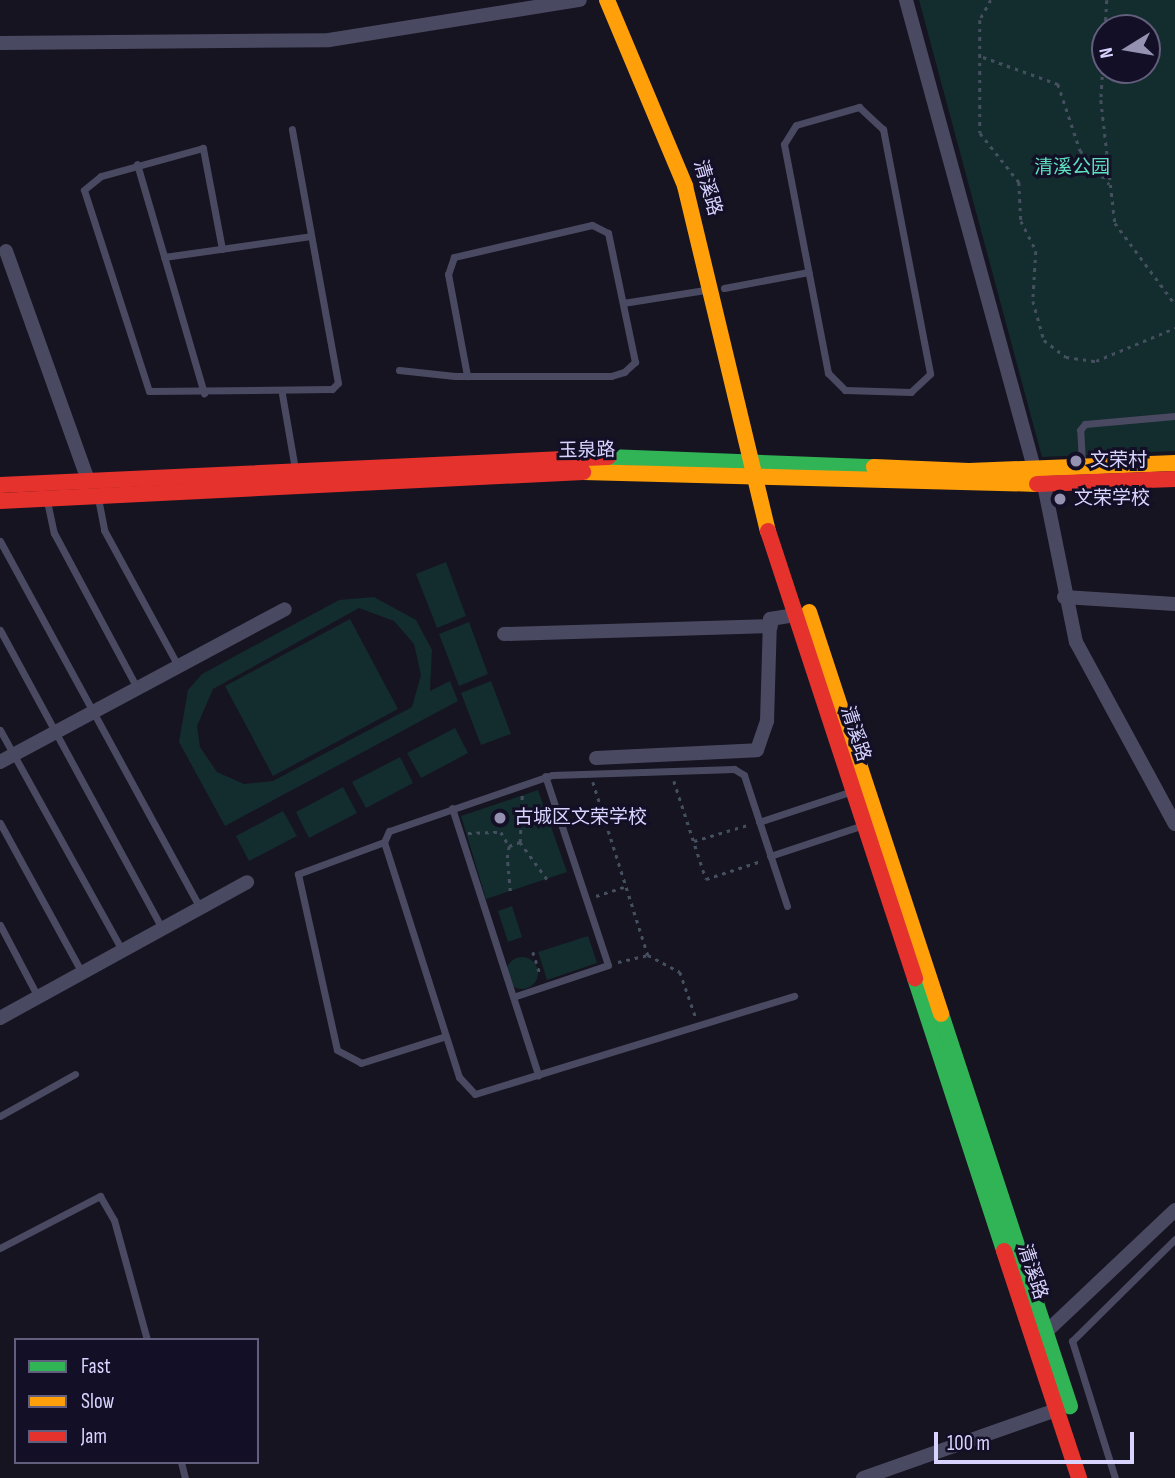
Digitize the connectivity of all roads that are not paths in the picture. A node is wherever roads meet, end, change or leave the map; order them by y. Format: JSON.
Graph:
{"nodes":[{"id":1,"x":580,"y":0,"type":"edge"},
{"id":2,"x":607,"y":0,"type":"edge"},
{"id":3,"x":622,"y":0,"type":"edge"},
{"id":4,"x":906,"y":0,"type":"edge"},
{"id":5,"x":0,"y":43,"type":"edge"},
{"id":6,"x":292,"y":129,"type":"dead end"},
{"id":7,"x":137,"y":164,"type":"junction"},
{"id":8,"x":311,"y":236,"type":"junction"},
{"id":9,"x":222,"y":249,"type":"junction"},
{"id":10,"x":6,"y":251,"type":"dead end"},
{"id":11,"x":164,"y":257,"type":"junction"},
{"id":12,"x":809,"y":272,"type":"junction"},
{"id":13,"x":717,"y":289,"type":"junction"},
{"id":14,"x":623,"y":303,"type":"junction"},
{"id":15,"x":399,"y":370,"type":"dead end"},
{"id":16,"x":467,"y":376,"type":"junction"},
{"id":17,"x":204,"y":393,"type":"junction"},
{"id":18,"x":282,"y":394,"type":"junction"},
{"id":19,"x":1175,"y":416,"type":"edge"},
{"id":20,"x":754,"y":459,"type":"junction"},
{"id":21,"x":1175,"y":463,"type":"edge"},
{"id":22,"x":1083,"y":468,"type":"junction"},
{"id":23,"x":295,"y":470,"type":"junction"},
{"id":24,"x":1035,"y":470,"type":"junction"},
{"id":25,"x":759,"y":476,"type":"junction"},
{"id":26,"x":1175,"y":479,"type":"edge"},
{"id":27,"x":88,"y":480,"type":"junction"},
{"id":28,"x":0,"y":485,"type":"edge"},
{"id":29,"x":1044,"y":485,"type":"junction"},
{"id":30,"x":97,"y":496,"type":"junction"},
{"id":31,"x":46,"y":498,"type":"junction"},
{"id":32,"x":0,"y":501,"type":"edge"},
{"id":33,"x":0,"y":541,"type":"edge"},
{"id":34,"x":1064,"y":597,"type":"junction"},
{"id":35,"x":1175,"y":604,"type":"edge"},
{"id":36,"x":285,"y":609,"type":"dead end"},
{"id":37,"x":794,"y":615,"type":"junction"},
{"id":38,"x":771,"y":626,"type":"junction"},
{"id":39,"x":0,"y":630,"type":"edge"},
{"id":40,"x":504,"y":634,"type":"dead end"},
{"id":41,"x":178,"y":666,"type":"junction"},
{"id":42,"x":137,"y":689,"type":"junction"},
{"id":43,"x":94,"y":712,"type":"junction"},
{"id":44,"x":0,"y":730,"type":"edge"},
{"id":45,"x":55,"y":733,"type":"junction"},
{"id":46,"x":14,"y":755,"type":"junction"},
{"id":47,"x":596,"y":758,"type":"dead end"},
{"id":48,"x":0,"y":762,"type":"edge"},
{"id":49,"x":545,"y":776,"type":"junction"},
{"id":50,"x":852,"y":791,"type":"junction"},
{"id":51,"x":452,"y":808,"type":"junction"},
{"id":52,"x":759,"y":822,"type":"junction"},
{"id":53,"x":0,"y":823,"type":"edge"},
{"id":54,"x":1175,"y":824,"type":"edge"},
{"id":55,"x":863,"y":825,"type":"junction"},
{"id":56,"x":384,"y":842,"type":"junction"},
{"id":57,"x":771,"y":857,"type":"junction"},
{"id":58,"x":247,"y":882,"type":"dead end"},
{"id":59,"x":787,"y":906,"type":"dead end"},
{"id":60,"x":200,"y":908,"type":"junction"},
{"id":61,"x":0,"y":925,"type":"edge"},
{"id":62,"x":162,"y":929,"type":"junction"},
{"id":63,"x":123,"y":950,"type":"junction"},
{"id":64,"x":82,"y":973,"type":"junction"},
{"id":65,"x":793,"y":996,"type":"dead end"},
{"id":66,"x":38,"y":997,"type":"junction"},
{"id":67,"x":513,"y":997,"type":"junction"},
{"id":68,"x":0,"y":1018,"type":"edge"},
{"id":69,"x":446,"y":1036,"type":"junction"},
{"id":70,"x":75,"y":1074,"type":"dead end"},
{"id":71,"x":538,"y":1075,"type":"junction"},
{"id":72,"x":0,"y":1116,"type":"edge"},
{"id":73,"x":1175,"y":1210,"type":"edge"},
{"id":74,"x":1175,"y":1239,"type":"edge"},
{"id":75,"x":0,"y":1248,"type":"edge"},
{"id":76,"x":1045,"y":1333,"type":"junction"},
{"id":77,"x":146,"y":1338,"type":"edge"},
{"id":78,"x":1056,"y":1410,"type":"junction"},
{"id":79,"x":863,"y":1478,"type":"edge"},
{"id":80,"x":1079,"y":1478,"type":"edge"},
{"id":81,"x":1094,"y":1478,"type":"edge"},
{"id":82,"x":1115,"y":1478,"type":"edge"}],
"edges":[{"from":1,"to":5,"type":"street"},
{"from":2,"to":13,"type":"street","name":"清溪路"},
{"from":3,"to":13,"type":"street","name":"清溪路"},
{"from":4,"to":24,"type":"street"},
{"from":6,"to":8,"type":"lane"},
{"from":7,"to":9,"type":"lane"},
{"from":7,"to":11,"type":"lane"},
{"from":7,"to":17,"type":"lane"},
{"from":8,"to":9,"type":"lane"},
{"from":8,"to":18,"type":"lane"},
{"from":9,"to":11,"type":"lane"},
{"from":10,"to":27,"type":"street"},
{"from":11,"to":17,"type":"lane"},
{"from":12,"to":12,"type":"lane"},
{"from":12,"to":13,"type":"lane"},
{"from":13,"to":14,"type":"lane"},
{"from":13,"to":20,"type":"street","name":"清溪路"},
{"from":14,"to":16,"type":"lane"},
{"from":14,"to":16,"type":"lane"},
{"from":15,"to":16,"type":"lane"},
{"from":17,"to":18,"type":"lane"},
{"from":18,"to":23,"type":"lane"},
{"from":19,"to":22,"type":"lane"},
{"from":20,"to":23,"type":"street","name":"玉泉路"},
{"from":20,"to":24,"type":"street","name":"玉泉路"},
{"from":20,"to":25,"type":"street","name":"清溪路"},
{"from":21,"to":22,"type":"street","name":"玉泉路"},
{"from":22,"to":24,"type":"street","name":"玉泉路"},
{"from":23,"to":27,"type":"street","name":"玉泉路"},
{"from":25,"to":29,"type":"street","name":"玉泉路"},
{"from":25,"to":30,"type":"street","name":"玉泉路"},
{"from":25,"to":37,"type":"street","name":"清溪路"},
{"from":25,"to":76,"type":"street","name":"清溪路"},
{"from":26,"to":29,"type":"street","name":"玉泉路"},
{"from":27,"to":28,"type":"street","name":"玉泉路"},
{"from":29,"to":34,"type":"street"},
{"from":30,"to":31,"type":"street","name":"玉泉路"},
{"from":30,"to":41,"type":"lane"},
{"from":31,"to":32,"type":"street","name":"玉泉路"},
{"from":31,"to":42,"type":"lane"},
{"from":33,"to":43,"type":"lane"},
{"from":34,"to":35,"type":"street"},
{"from":34,"to":54,"type":"street"},
{"from":36,"to":41,"type":"street"},
{"from":37,"to":38,"type":"street"},
{"from":37,"to":50,"type":"street","name":"清溪路"},
{"from":38,"to":40,"type":"street"},
{"from":38,"to":47,"type":"street"},
{"from":39,"to":45,"type":"lane"},
{"from":41,"to":42,"type":"street"},
{"from":42,"to":43,"type":"street"},
{"from":43,"to":45,"type":"street"},
{"from":43,"to":60,"type":"lane"},
{"from":44,"to":46,"type":"lane"},
{"from":45,"to":46,"type":"street"},
{"from":45,"to":62,"type":"lane"},
{"from":46,"to":48,"type":"street"},
{"from":46,"to":63,"type":"lane"},
{"from":49,"to":51,"type":"lane"},
{"from":49,"to":52,"type":"lane"},
{"from":49,"to":67,"type":"lane"},
{"from":50,"to":52,"type":"lane"},
{"from":50,"to":55,"type":"street","name":"清溪路"},
{"from":51,"to":56,"type":"lane"},
{"from":51,"to":67,"type":"lane"},
{"from":52,"to":57,"type":"lane"},
{"from":53,"to":64,"type":"lane"},
{"from":55,"to":57,"type":"lane"},
{"from":55,"to":78,"type":"street","name":"清溪路"},
{"from":56,"to":69,"type":"lane"},
{"from":56,"to":69,"type":"lane"},
{"from":57,"to":59,"type":"lane"},
{"from":58,"to":60,"type":"street"},
{"from":60,"to":62,"type":"street"},
{"from":61,"to":66,"type":"lane"},
{"from":62,"to":63,"type":"street"},
{"from":63,"to":64,"type":"street"},
{"from":64,"to":66,"type":"street"},
{"from":65,"to":71,"type":"lane"},
{"from":66,"to":68,"type":"street"},
{"from":67,"to":71,"type":"lane"},
{"from":69,"to":71,"type":"lane"},
{"from":70,"to":72,"type":"lane"},
{"from":73,"to":76,"type":"street"},
{"from":74,"to":82,"type":"lane"},
{"from":75,"to":77,"type":"lane"},
{"from":76,"to":81,"type":"street","name":"清溪路"},
{"from":78,"to":79,"type":"street"},
{"from":78,"to":80,"type":"street","name":"清溪路"}]}
